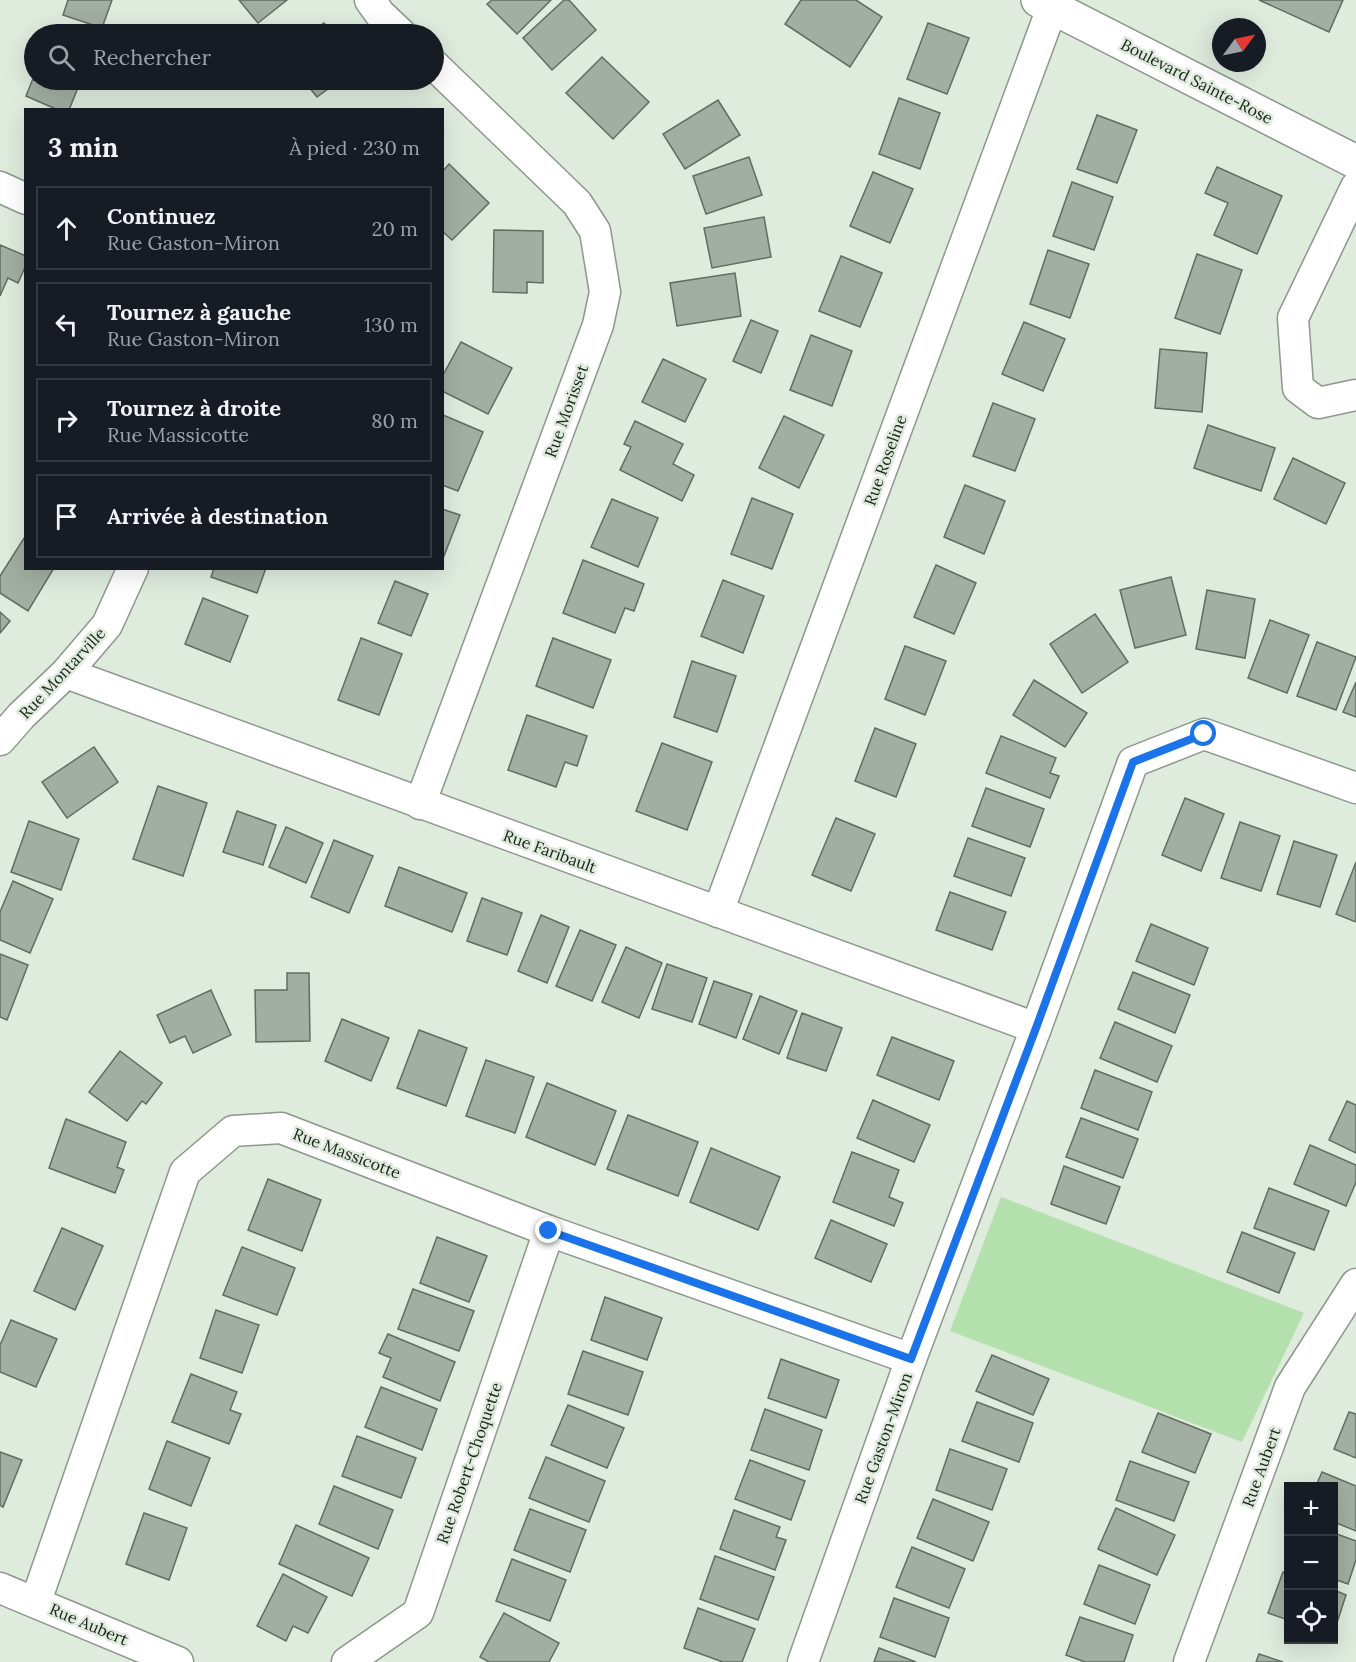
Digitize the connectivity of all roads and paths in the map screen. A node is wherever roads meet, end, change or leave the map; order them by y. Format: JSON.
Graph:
{"nodes":[{"id":1,"x":370,"y":0,"type":"edge"},
{"id":2,"x":1045,"y":4,"type":"edge"},
{"id":3,"x":390,"y":24,"type":"edge"},
{"id":4,"x":444,"y":75,"type":"edge"},
{"id":5,"x":1356,"y":162,"type":"edge"},
{"id":6,"x":1356,"y":187,"type":"edge"},
{"id":7,"x":0,"y":188,"type":"edge"},
{"id":8,"x":24,"y":198,"type":"edge"},
{"id":9,"x":1356,"y":395,"type":"edge"},
{"id":10,"x":132,"y":570,"type":"edge"},
{"id":11,"x":66,"y":673,"type":"junction"},
{"id":12,"x":0,"y":740,"type":"edge"},
{"id":13,"x":1356,"y":788,"type":"edge"},
{"id":14,"x":420,"y":804,"type":"junction"},
{"id":15,"x":718,"y":912,"type":"junction"},
{"id":16,"x":1036,"y":1028,"type":"junction"},
{"id":17,"x":549,"y":1231,"type":"junction"},
{"id":18,"x":1356,"y":1284,"type":"edge"},
{"id":19,"x":911,"y":1359,"type":"junction"},
{"id":20,"x":0,"y":1588,"type":"edge"},
{"id":21,"x":36,"y":1601,"type":"junction"},
{"id":22,"x":178,"y":1662,"type":"edge"},
{"id":23,"x":347,"y":1662,"type":"edge"},
{"id":24,"x":803,"y":1662,"type":"edge"},
{"id":25,"x":1189,"y":1662,"type":"edge"}],
"edges":[{"from":1,"to":3,"type":"street"},
{"from":2,"to":5,"type":"street","name":"Boulevard Sainte-Rose"},
{"from":2,"to":15,"type":"street","name":"Rue Roseline"},
{"from":4,"to":14,"type":"street","name":"Rue Morisset"},
{"from":6,"to":9,"type":"street"},
{"from":7,"to":8,"type":"street"},
{"from":10,"to":11,"type":"street","name":"Rue Montarville"},
{"from":11,"to":12,"type":"street","name":"Rue Montarville"},
{"from":11,"to":14,"type":"street","name":"Rue Faribault"},
{"from":13,"to":16,"type":"street","name":"Rue Gaston-Miron"},
{"from":14,"to":15,"type":"street","name":"Rue Faribault"},
{"from":15,"to":16,"type":"street","name":"Rue Faribault"},
{"from":16,"to":19,"type":"street","name":"Rue Gaston-Miron"},
{"from":17,"to":19,"type":"street","name":"Rue Massicotte"},
{"from":17,"to":21,"type":"street","name":"Rue Massicotte"},
{"from":17,"to":23,"type":"street","name":"Rue Robert-Choquette"},
{"from":18,"to":25,"type":"street","name":"Rue Aubert"},
{"from":19,"to":24,"type":"street","name":"Rue Gaston-Miron"},
{"from":20,"to":21,"type":"street","name":"Rue Aubert"},
{"from":21,"to":22,"type":"street","name":"Rue Aubert"}]}
